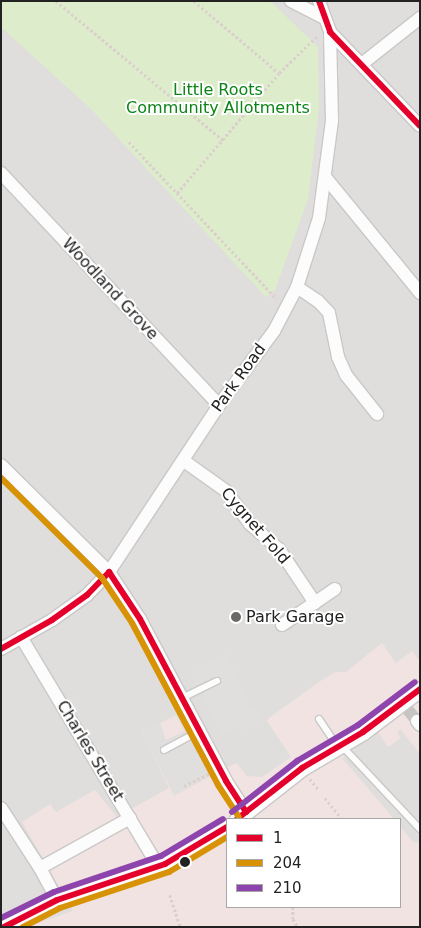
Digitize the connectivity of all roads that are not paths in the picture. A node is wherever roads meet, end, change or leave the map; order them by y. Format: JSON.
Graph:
{"nodes":[{"id":1,"x":292,"y":1,"type":"edge"},
{"id":2,"x":319,"y":1,"type":"edge"},
{"id":3,"x":420,"y":18,"type":"edge"},
{"id":4,"x":327,"y":25,"type":"junction"},
{"id":5,"x":363,"y":63,"type":"junction"},
{"id":6,"x":420,"y":126,"type":"edge"},
{"id":7,"x":1,"y":173,"type":"edge"},
{"id":8,"x":326,"y":178,"type":"junction"},
{"id":9,"x":296,"y":287,"type":"junction"},
{"id":10,"x":420,"y":293,"type":"edge"},
{"id":11,"x":219,"y":404,"type":"junction"},
{"id":12,"x":377,"y":414,"type":"dead end"},
{"id":13,"x":184,"y":461,"type":"junction"},
{"id":14,"x":4,"y":472,"type":"edge"},
{"id":15,"x":109,"y":572,"type":"junction"},
{"id":16,"x":334,"y":589,"type":"dead end"},
{"id":17,"x":315,"y":602,"type":"junction"},
{"id":18,"x":282,"y":625,"type":"dead end"},
{"id":19,"x":21,"y":637,"type":"junction"},
{"id":20,"x":1,"y":649,"type":"edge"},
{"id":21,"x":217,"y":681,"type":"dead end"},
{"id":22,"x":420,"y":689,"type":"edge"},
{"id":23,"x":182,"y":698,"type":"junction"},
{"id":24,"x":319,"y":720,"type":"dead end"},
{"id":25,"x":199,"y":730,"type":"junction"},
{"id":26,"x":341,"y":747,"type":"junction"},
{"id":27,"x":164,"y":750,"type":"dead end"},
{"id":28,"x":1,"y":808,"type":"edge"},
{"id":29,"x":241,"y":816,"type":"edge"},
{"id":30,"x":130,"y":818,"type":"junction"},
{"id":31,"x":226,"y":827,"type":"edge"},
{"id":32,"x":420,"y":829,"type":"edge"},
{"id":33,"x":158,"y":866,"type":"junction"},
{"id":34,"x":40,"y":868,"type":"junction"},
{"id":35,"x":57,"y":900,"type":"junction"},
{"id":36,"x":3,"y":927,"type":"edge"}],
"edges":[{"from":1,"to":4,"type":"street"},
{"from":2,"to":4,"type":"street","name":"Park Road"},
{"from":3,"to":5,"type":"street"},
{"from":4,"to":5,"type":"street"},
{"from":4,"to":8,"type":"street","name":"Park Road"},
{"from":5,"to":6,"type":"street"},
{"from":7,"to":11,"type":"street","name":"Woodland Grove"},
{"from":8,"to":9,"type":"street","name":"Park Road"},
{"from":8,"to":10,"type":"street"},
{"from":9,"to":11,"type":"street","name":"Park Road"},
{"from":9,"to":12,"type":"street"},
{"from":11,"to":13,"type":"street","name":"Park Road"},
{"from":13,"to":15,"type":"street","name":"Park Road"},
{"from":13,"to":17,"type":"street","name":"Cygnet Fold"},
{"from":14,"to":15,"type":"street"},
{"from":15,"to":19,"type":"street","name":"Park Road"},
{"from":15,"to":23,"type":"street"},
{"from":16,"to":17,"type":"street"},
{"from":17,"to":18,"type":"street"},
{"from":19,"to":20,"type":"street","name":"Park Road"},
{"from":19,"to":30,"type":"street","name":"Charles Street"},
{"from":21,"to":23,"type":"lane"},
{"from":22,"to":26,"type":"street"},
{"from":23,"to":25,"type":"street"},
{"from":24,"to":26,"type":"lane"},
{"from":25,"to":27,"type":"lane"},
{"from":25,"to":29,"type":"street"},
{"from":26,"to":29,"type":"street"},
{"from":26,"to":32,"type":"lane"},
{"from":28,"to":34,"type":"street"},
{"from":30,"to":33,"type":"street","name":"Charles Street"},
{"from":30,"to":34,"type":"street"},
{"from":31,"to":33,"type":"street"},
{"from":33,"to":35,"type":"street"},
{"from":34,"to":35,"type":"street"},
{"from":35,"to":36,"type":"street"}]}
